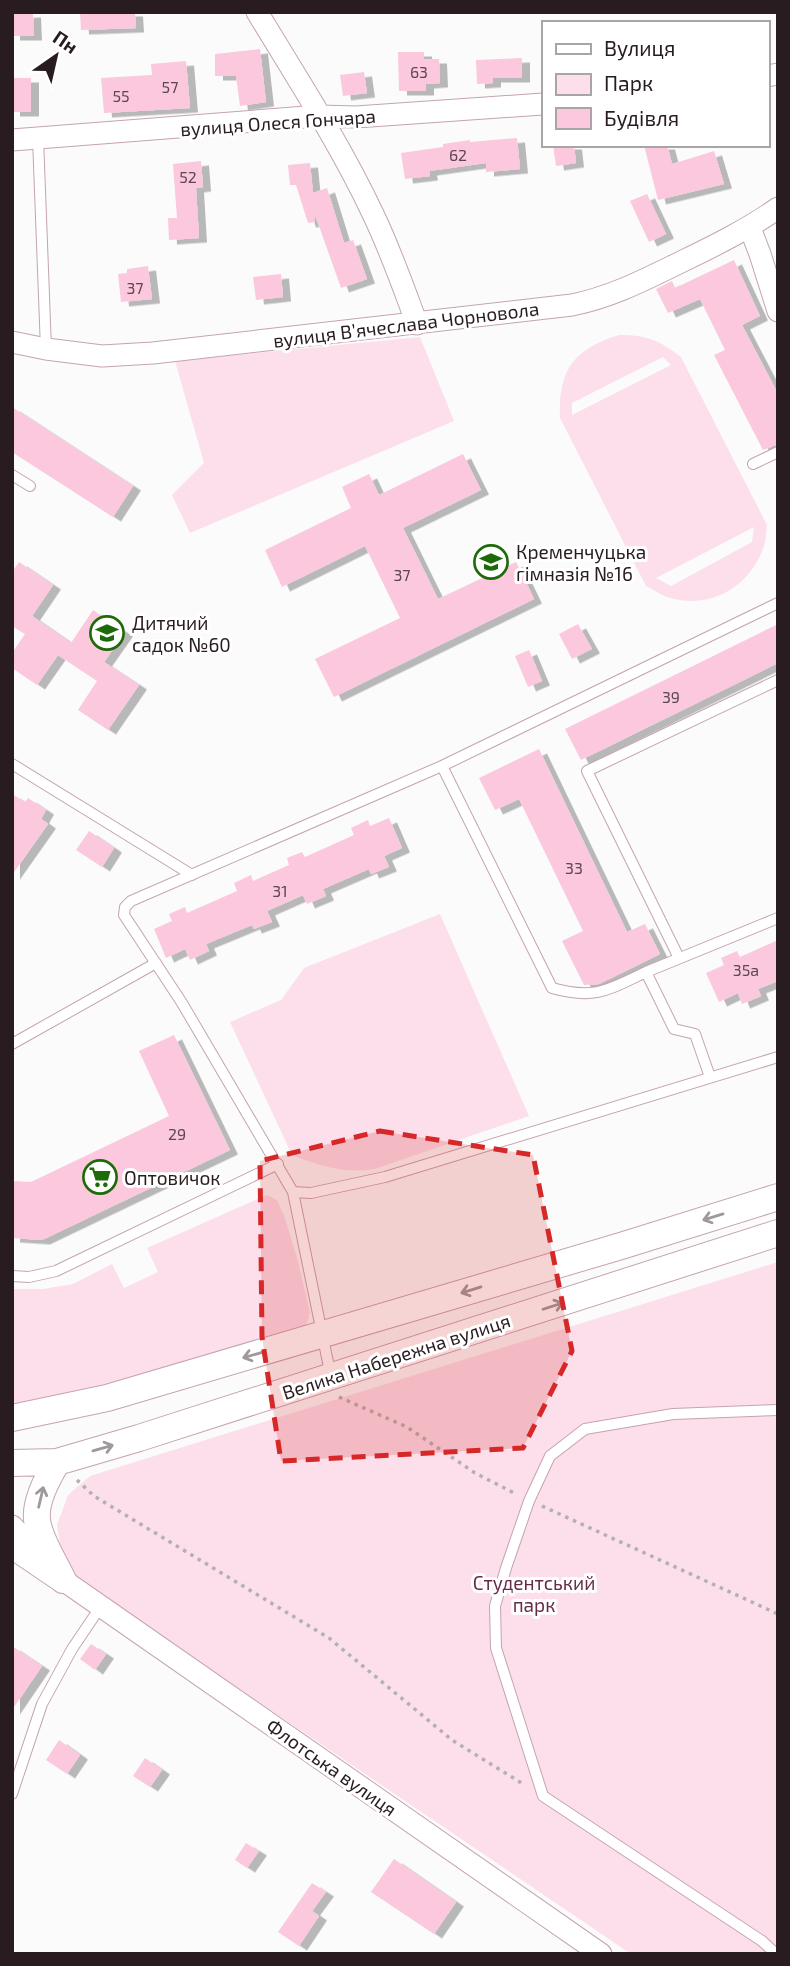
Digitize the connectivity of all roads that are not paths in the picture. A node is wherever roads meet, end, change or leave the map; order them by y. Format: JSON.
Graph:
{"nodes":[{"id":1,"x":257,"y":12,"type":"edge"},
{"id":2,"x":542,"y":104,"type":"edge"},
{"id":3,"x":319,"y":116,"type":"junction"},
{"id":4,"x":38,"y":138,"type":"junction"},
{"id":5,"x":12,"y":140,"type":"edge"},
{"id":6,"x":778,"y":208,"type":"edge"},
{"id":7,"x":750,"y":228,"type":"junction"},
{"id":8,"x":778,"y":312,"type":"edge"},
{"id":9,"x":417,"y":324,"type":"junction"},
{"id":10,"x":12,"y":342,"type":"edge"},
{"id":11,"x":46,"y":349,"type":"junction"},
{"id":12,"x":778,"y":452,"type":"edge"},
{"id":13,"x":753,"y":464,"type":"dead end"},
{"id":14,"x":12,"y":475,"type":"edge"},
{"id":15,"x":30,"y":486,"type":"dead end"},
{"id":16,"x":778,"y":603,"type":"edge"},
{"id":17,"x":778,"y":680,"type":"edge"},
{"id":18,"x":12,"y":764,"type":"edge"},
{"id":19,"x":442,"y":766,"type":"junction"},
{"id":20,"x":192,"y":875,"type":"junction"},
{"id":21,"x":778,"y":918,"type":"edge"},
{"id":22,"x":679,"y":958,"type":"junction"},
{"id":23,"x":156,"y":963,"type":"junction"},
{"id":24,"x":646,"y":972,"type":"junction"},
{"id":25,"x":12,"y":1044,"type":"edge"},
{"id":26,"x":778,"y":1057,"type":"edge"},
{"id":27,"x":710,"y":1077,"type":"junction"},
{"id":28,"x":278,"y":1164,"type":"junction"},
{"id":29,"x":293,"y":1192,"type":"junction"},
{"id":30,"x":778,"y":1197,"type":"edge"},
{"id":31,"x":778,"y":1233,"type":"edge"},
{"id":32,"x":12,"y":1276,"type":"edge"},
{"id":33,"x":322,"y":1335,"type":"junction"},
{"id":34,"x":331,"y":1377,"type":"junction"},
{"id":35,"x":778,"y":1410,"type":"edge"},
{"id":36,"x":12,"y":1418,"type":"edge"},
{"id":37,"x":57,"y":1462,"type":"junction"},
{"id":38,"x":12,"y":1464,"type":"edge"},
{"id":39,"x":12,"y":1526,"type":"edge"},
{"id":40,"x":12,"y":1545,"type":"edge"},
{"id":41,"x":63,"y":1580,"type":"junction"},
{"id":42,"x":101,"y":1606,"type":"junction"},
{"id":43,"x":12,"y":1794,"type":"edge"},
{"id":44,"x":601,"y":1954,"type":"edge"},
{"id":45,"x":776,"y":1954,"type":"edge"}],
"edges":[{"from":1,"to":3,"type":"street"},
{"from":2,"to":3,"type":"street","name":"вулиця Олеся Гончара"},
{"from":3,"to":4,"type":"street","name":"вулиця Олеся Гончара"},
{"from":3,"to":9,"type":"street"},
{"from":4,"to":5,"type":"street","name":"вулиця Олеся Гончара"},
{"from":4,"to":11,"type":"lane"},
{"from":6,"to":7,"type":"street","name":"вулиця Вʼячеслава Чорновола"},
{"from":7,"to":8,"type":"street"},
{"from":7,"to":9,"type":"street","name":"вулиця Вʼячеслава Чорновола"},
{"from":9,"to":11,"type":"street","name":"вулиця Вʼячеслава Чорновола"},
{"from":10,"to":11,"type":"street","name":"вулиця Вʼячеслава Чорновола"},
{"from":12,"to":13,"type":"lane"},
{"from":14,"to":15,"type":"lane"},
{"from":16,"to":19,"type":"lane"},
{"from":17,"to":22,"type":"lane"},
{"from":18,"to":20,"type":"lane"},
{"from":19,"to":20,"type":"lane"},
{"from":19,"to":24,"type":"lane"},
{"from":20,"to":23,"type":"lane"},
{"from":21,"to":22,"type":"lane"},
{"from":22,"to":24,"type":"lane"},
{"from":23,"to":25,"type":"lane"},
{"from":23,"to":28,"type":"lane"},
{"from":24,"to":27,"type":"lane"},
{"from":26,"to":27,"type":"lane"},
{"from":27,"to":29,"type":"lane"},
{"from":28,"to":29,"type":"lane"},
{"from":28,"to":32,"type":"lane"},
{"from":29,"to":33,"type":"lane"},
{"from":30,"to":33,"type":"street","name":"Велика Набережна вулиця","one_way":true},
{"from":34,"to":31,"type":"street","name":"Велика Набережна вулиця","one_way":true},
{"from":33,"to":34,"type":"lane"},
{"from":33,"to":36,"type":"street","name":"Велика Набережна вулиця","one_way":true},
{"from":37,"to":34,"type":"street","name":"Велика Набережна вулиця","one_way":true},
{"from":35,"to":45,"type":"lane"},
{"from":37,"to":38,"type":"street","name":"Велика Набережна вулиця"},
{"from":41,"to":37,"type":"street","one_way":true},
{"from":39,"to":41,"type":"street","name":"Флотська вулиця"},
{"from":40,"to":41,"type":"street"},
{"from":41,"to":42,"type":"street","name":"Флотська вулиця"},
{"from":42,"to":43,"type":"lane"},
{"from":42,"to":44,"type":"street","name":"Флотська вулиця"}]}
